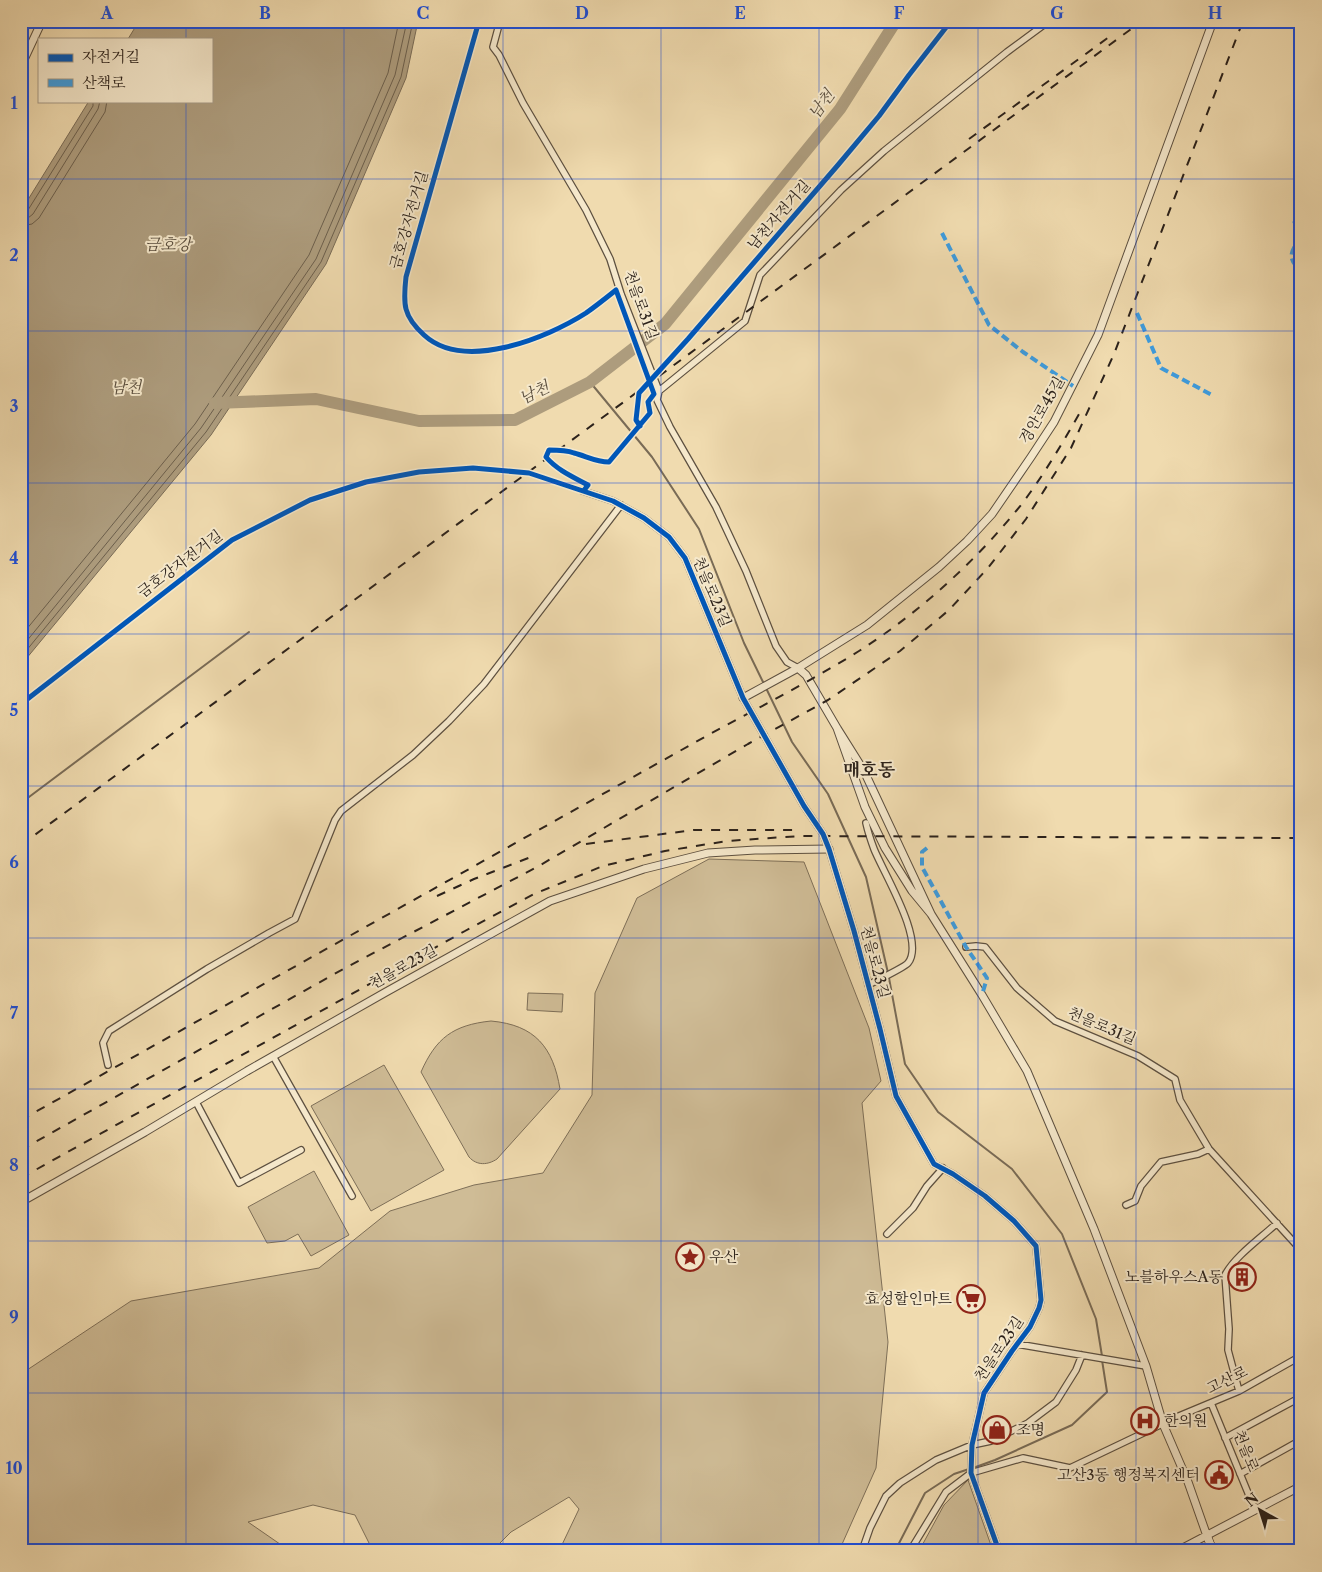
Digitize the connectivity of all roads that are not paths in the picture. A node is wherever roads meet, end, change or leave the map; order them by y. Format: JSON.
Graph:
{"nodes":[{"id":1,"x":42,"y":21,"type":"edge"},
{"id":2,"x":500,"y":21,"type":"edge"},
{"id":3,"x":1049,"y":21,"type":"edge"},
{"id":4,"x":1213,"y":21,"type":"edge"},
{"id":5,"x":21,"y":66,"type":"edge"},
{"id":6,"x":659,"y":391,"type":"junction"},
{"id":7,"x":583,"y":491,"type":"dead end"},
{"id":8,"x":621,"y":505,"type":"junction"},
{"id":9,"x":798,"y":668,"type":"junction"},
{"id":10,"x":743,"y":698,"type":"junction"},
{"id":11,"x":837,"y":728,"type":"junction"},
{"id":12,"x":866,"y":823,"type":"dead end"},
{"id":13,"x":829,"y":849,"type":"junction"},
{"id":14,"x":931,"y":914,"type":"junction"},
{"id":15,"x":966,"y":947,"type":"dead end"},
{"id":16,"x":868,"y":984,"type":"junction"},
{"id":17,"x":273,"y":1056,"type":"junction"},
{"id":18,"x":108,"y":1065,"type":"dead end"},
{"id":19,"x":196,"y":1102,"type":"junction"},
{"id":20,"x":1209,"y":1148,"type":"junction"},
{"id":21,"x":300,"y":1150,"type":"dead end"},
{"id":22,"x":943,"y":1168,"type":"junction"},
{"id":23,"x":352,"y":1196,"type":"dead end"},
{"id":24,"x":21,"y":1202,"type":"edge"},
{"id":25,"x":1126,"y":1205,"type":"dead end"},
{"id":26,"x":1277,"y":1223,"type":"junction"},
{"id":27,"x":887,"y":1234,"type":"dead end"},
{"id":28,"x":1301,"y":1250,"type":"edge"},
{"id":29,"x":1017,"y":1344,"type":"junction"},
{"id":30,"x":1082,"y":1355,"type":"junction"},
{"id":31,"x":1301,"y":1356,"type":"edge"},
{"id":32,"x":1146,"y":1366,"type":"junction"},
{"id":33,"x":1240,"y":1391,"type":"junction"},
{"id":34,"x":1301,"y":1397,"type":"edge"},
{"id":35,"x":1211,"y":1403,"type":"junction"},
{"id":36,"x":1163,"y":1424,"type":"junction"},
{"id":37,"x":1225,"y":1438,"type":"junction"},
{"id":38,"x":1301,"y":1440,"type":"edge"},
{"id":39,"x":972,"y":1445,"type":"junction"},
{"id":40,"x":970,"y":1473,"type":"junction"},
{"id":41,"x":1240,"y":1474,"type":"junction"},
{"id":42,"x":1301,"y":1486,"type":"edge"},
{"id":43,"x":1254,"y":1510,"type":"junction"},
{"id":44,"x":1207,"y":1536,"type":"junction"},
{"id":45,"x":862,"y":1551,"type":"edge"},
{"id":46,"x":910,"y":1551,"type":"edge"},
{"id":47,"x":999,"y":1551,"type":"edge"},
{"id":48,"x":1177,"y":1551,"type":"edge"},
{"id":49,"x":1213,"y":1551,"type":"edge"}],
"edges":[{"from":1,"to":5,"type":"street"},
{"from":2,"to":6,"type":"street","name":"천을로31길"},
{"from":3,"to":6,"type":"street"},
{"from":4,"to":9,"type":"street","name":"경안로45길"},
{"from":6,"to":9,"type":"street","name":"천을로31길"},
{"from":7,"to":8,"type":"street","name":"천을로23길"},
{"from":8,"to":10,"type":"street","name":"천을로23길"},
{"from":8,"to":18,"type":"street"},
{"from":9,"to":10,"type":"street","name":"경안로45길"},
{"from":9,"to":11,"type":"street","name":"천을로31길"},
{"from":10,"to":13,"type":"street","name":"천을로23길"},
{"from":11,"to":14,"type":"street"},
{"from":11,"to":14,"type":"street"},
{"from":12,"to":16,"type":"street"},
{"from":13,"to":16,"type":"street","name":"천을로23길"},
{"from":13,"to":17,"type":"street","name":"천을로23길"},
{"from":14,"to":32,"type":"street"},
{"from":15,"to":20,"type":"street","name":"천을로31길"},
{"from":16,"to":22,"type":"street","name":"천을로23길"},
{"from":17,"to":19,"type":"street","name":"천을로23길"},
{"from":17,"to":23,"type":"street"},
{"from":19,"to":21,"type":"street"},
{"from":19,"to":24,"type":"street","name":"천을로23길"},
{"from":20,"to":25,"type":"street"},
{"from":20,"to":26,"type":"street","name":"천을로31길"},
{"from":22,"to":27,"type":"street"},
{"from":22,"to":29,"type":"street","name":"천을로23길"},
{"from":26,"to":28,"type":"street","name":"천을로31길"},
{"from":26,"to":33,"type":"street"},
{"from":29,"to":30,"type":"street","name":"천을로23길"},
{"from":29,"to":39,"type":"street","name":"천을로23길"},
{"from":30,"to":32,"type":"street","name":"천을로23길"},
{"from":30,"to":39,"type":"street"},
{"from":31,"to":33,"type":"street","name":"고산로"},
{"from":32,"to":36,"type":"street"},
{"from":33,"to":35,"type":"street","name":"고산로"},
{"from":34,"to":37,"type":"street"},
{"from":35,"to":36,"type":"street","name":"고산로"},
{"from":35,"to":37,"type":"street","name":"천을로"},
{"from":36,"to":40,"type":"street","name":"고산로"},
{"from":36,"to":44,"type":"street"},
{"from":37,"to":41,"type":"street","name":"천을로"},
{"from":38,"to":41,"type":"street"},
{"from":39,"to":40,"type":"street","name":"천을로23길"},
{"from":39,"to":45,"type":"street"},
{"from":40,"to":46,"type":"street"},
{"from":40,"to":47,"type":"street"},
{"from":41,"to":43,"type":"street","name":"천을로"},
{"from":42,"to":43,"type":"street"},
{"from":43,"to":44,"type":"street"},
{"from":44,"to":48,"type":"street"},
{"from":44,"to":49,"type":"main road"}]}
